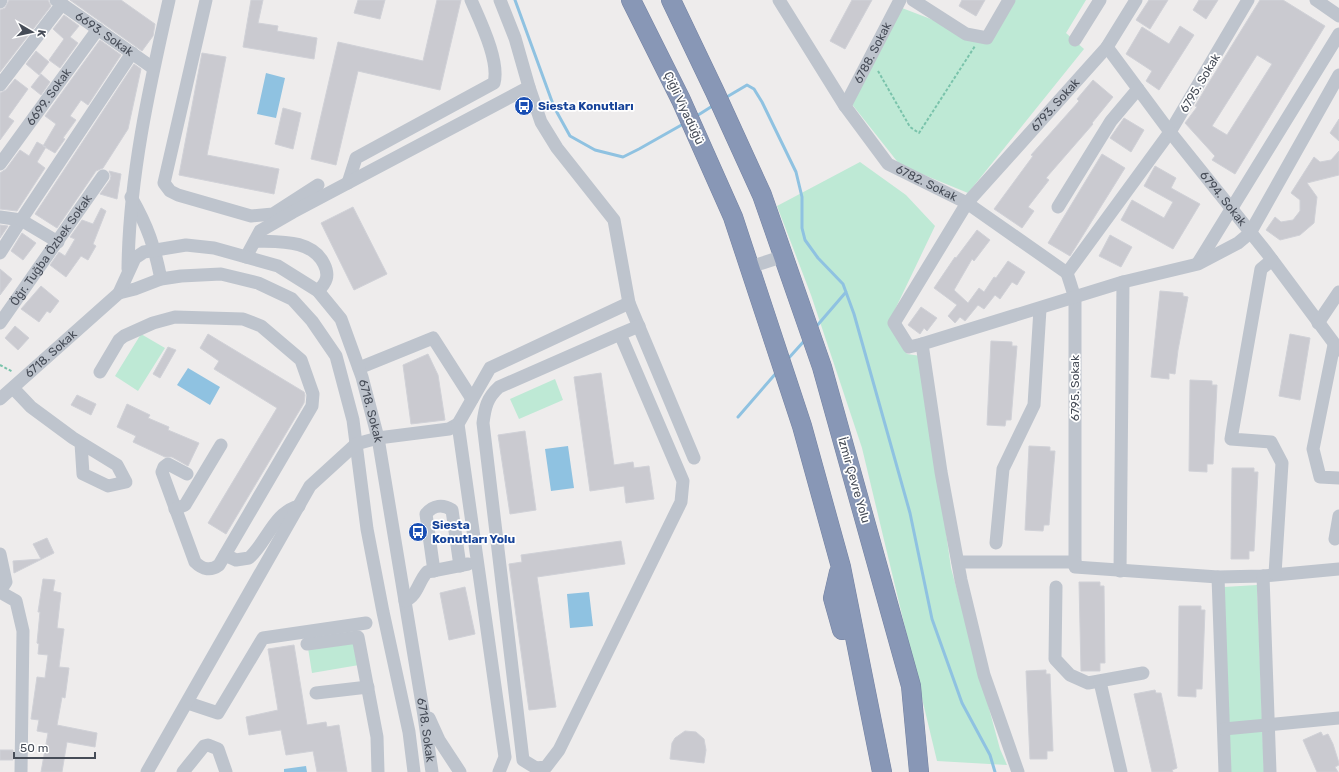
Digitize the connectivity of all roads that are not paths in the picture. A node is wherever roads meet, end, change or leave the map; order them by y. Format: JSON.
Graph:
{"nodes":[{"id":1,"x":169,"y":0,"type":"edge"},
{"id":2,"x":206,"y":0,"type":"edge"},
{"id":3,"x":471,"y":0,"type":"edge"},
{"id":4,"x":500,"y":0,"type":"edge"},
{"id":5,"x":670,"y":0,"type":"edge"},
{"id":6,"x":900,"y":0,"type":"edge"},
{"id":7,"x":913,"y":0,"type":"edge"},
{"id":8,"x":1009,"y":0,"type":"edge"},
{"id":9,"x":1100,"y":0,"type":"edge"},
{"id":10,"x":1136,"y":0,"type":"edge"},
{"id":11,"x":1248,"y":0,"type":"edge"},
{"id":12,"x":1316,"y":0,"type":"edge"},
{"id":13,"x":780,"y":1,"type":"edge"},
{"id":14,"x":59,"y":2,"type":"edge"},
{"id":15,"x":633,"y":4,"type":"edge"},
{"id":16,"x":1339,"y":16,"type":"edge"},
{"id":17,"x":98,"y":29,"type":"junction"},
{"id":18,"x":1339,"y":34,"type":"edge"},
{"id":19,"x":1075,"y":40,"type":"dead end"},
{"id":20,"x":1107,"y":47,"type":"junction"},
{"id":21,"x":132,"y":53,"type":"junction"},
{"id":22,"x":153,"y":68,"type":"junction"},
{"id":23,"x":1339,"y":75,"type":"edge"},
{"id":24,"x":0,"y":85,"type":"edge"},
{"id":25,"x":529,"y":87,"type":"junction"},
{"id":26,"x":1138,"y":89,"type":"junction"},
{"id":27,"x":845,"y":106,"type":"junction"},
{"id":28,"x":1170,"y":132,"type":"junction"},
{"id":29,"x":0,"y":164,"type":"edge"},
{"id":30,"x":103,"y":176,"type":"dead end"},
{"id":31,"x":348,"y":183,"type":"junction"},
{"id":32,"x":318,"y":185,"type":"dead end"},
{"id":33,"x":131,"y":197,"type":"junction"},
{"id":34,"x":967,"y":203,"type":"junction"},
{"id":35,"x":1058,"y":207,"type":"dead end"},
{"id":36,"x":1232,"y":209,"type":"junction"},
{"id":37,"x":0,"y":217,"type":"edge"},
{"id":38,"x":21,"y":220,"type":"junction"},
{"id":39,"x":1250,"y":233,"type":"junction"},
{"id":40,"x":255,"y":241,"type":"junction"},
{"id":41,"x":58,"y":242,"type":"junction"},
{"id":42,"x":155,"y":250,"type":"junction"},
{"id":43,"x":0,"y":253,"type":"edge"},
{"id":44,"x":784,"y":256,"type":"junction"},
{"id":45,"x":246,"y":257,"type":"junction"},
{"id":46,"x":1272,"y":260,"type":"junction"},
{"id":47,"x":1198,"y":264,"type":"junction"},
{"id":48,"x":750,"y":267,"type":"junction"},
{"id":49,"x":128,"y":270,"type":"junction"},
{"id":50,"x":1067,"y":273,"type":"junction"},
{"id":51,"x":161,"y":278,"type":"junction"},
{"id":52,"x":1123,"y":282,"type":"junction"},
{"id":53,"x":135,"y":289,"type":"junction"},
{"id":54,"x":318,"y":292,"type":"junction"},
{"id":55,"x":1339,"y":292,"type":"edge"},
{"id":56,"x":119,"y":293,"type":"junction"},
{"id":57,"x":1075,"y":298,"type":"junction"},
{"id":58,"x":629,"y":303,"type":"junction"},
{"id":59,"x":1040,"y":308,"type":"junction"},
{"id":60,"x":0,"y":323,"type":"edge"},
{"id":61,"x":1318,"y":323,"type":"junction"},
{"id":62,"x":639,"y":326,"type":"junction"},
{"id":63,"x":620,"y":334,"type":"junction"},
{"id":64,"x":922,"y":344,"type":"junction"},
{"id":65,"x":1336,"y":348,"type":"edge"},
{"id":66,"x":359,"y":368,"type":"junction"},
{"id":67,"x":100,"y":372,"type":"dead end"},
{"id":68,"x":13,"y":388,"type":"junction"},
{"id":69,"x":0,"y":399,"type":"edge"},
{"id":70,"x":472,"y":399,"type":"junction"},
{"id":71,"x":458,"y":424,"type":"junction"},
{"id":72,"x":378,"y":438,"type":"junction"},
{"id":73,"x":81,"y":443,"type":"dead end"},
{"id":74,"x":356,"y":444,"type":"junction"},
{"id":75,"x":221,"y":445,"type":"dead end"},
{"id":76,"x":694,"y":458,"type":"dead end"},
{"id":77,"x":187,"y":474,"type":"dead end"},
{"id":78,"x":1339,"y":478,"type":"edge"},
{"id":79,"x":299,"y":506,"type":"junction"},
{"id":80,"x":175,"y":509,"type":"junction"},
{"id":81,"x":1339,"y":516,"type":"edge"},
{"id":82,"x":1335,"y":539,"type":"dead end"},
{"id":83,"x":996,"y":543,"type":"dead end"},
{"id":84,"x":0,"y":554,"type":"edge"},
{"id":85,"x":225,"y":555,"type":"junction"},
{"id":86,"x":958,"y":562,"type":"junction"},
{"id":87,"x":1075,"y":562,"type":"junction"},
{"id":88,"x":478,"y":563,"type":"junction"},
{"id":89,"x":460,"y":566,"type":"junction"},
{"id":90,"x":841,"y":567,"type":"junction"},
{"id":91,"x":1339,"y":569,"type":"edge"},
{"id":92,"x":434,"y":571,"type":"junction"},
{"id":93,"x":1120,"y":571,"type":"junction"},
{"id":94,"x":1269,"y":575,"type":"junction"},
{"id":95,"x":1218,"y":577,"type":"junction"},
{"id":96,"x":1056,"y":586,"type":"dead end"},
{"id":97,"x":0,"y":592,"type":"edge"},
{"id":98,"x":405,"y":600,"type":"junction"},
{"id":99,"x":366,"y":623,"type":"dead end"},
{"id":100,"x":307,"y":644,"type":"dead end"},
{"id":101,"x":1143,"y":673,"type":"dead end"},
{"id":102,"x":1100,"y":682,"type":"junction"},
{"id":103,"x":911,"y":686,"type":"junction"},
{"id":104,"x":368,"y":687,"type":"junction"},
{"id":105,"x":316,"y":693,"type":"dead end"},
{"id":106,"x":188,"y":703,"type":"junction"},
{"id":107,"x":423,"y":706,"type":"junction"},
{"id":108,"x":1339,"y":718,"type":"edge"},
{"id":109,"x":1269,"y":724,"type":"junction"},
{"id":110,"x":1224,"y":729,"type":"junction"},
{"id":111,"x":21,"y":772,"type":"edge"},
{"id":112,"x":147,"y":772,"type":"edge"},
{"id":113,"x":183,"y":772,"type":"edge"},
{"id":114,"x":226,"y":772,"type":"edge"},
{"id":115,"x":378,"y":772,"type":"edge"},
{"id":116,"x":414,"y":772,"type":"edge"},
{"id":117,"x":432,"y":772,"type":"edge"},
{"id":118,"x":460,"y":772,"type":"edge"},
{"id":119,"x":499,"y":772,"type":"edge"},
{"id":120,"x":869,"y":772,"type":"edge"},
{"id":121,"x":882,"y":772,"type":"edge"},
{"id":122,"x":919,"y":772,"type":"edge"},
{"id":123,"x":929,"y":772,"type":"edge"},
{"id":124,"x":1018,"y":772,"type":"edge"},
{"id":125,"x":1121,"y":772,"type":"edge"},
{"id":126,"x":1225,"y":772,"type":"edge"},
{"id":127,"x":1270,"y":772,"type":"edge"}],
"edges":[{"from":1,"to":22,"type":"street"},
{"from":2,"to":32,"type":"street"},
{"from":3,"to":31,"type":"street"},
{"from":4,"to":25,"type":"street"},
{"from":5,"to":44,"type":"highway","name":"İzmir Çevre Yolu"},
{"from":6,"to":27,"type":"street","name":"6788. Sokak"},
{"from":7,"to":8,"type":"street"},
{"from":9,"to":19,"type":"street"},
{"from":10,"to":20,"type":"street","name":"6793. Sokak"},
{"from":11,"to":28,"type":"street","name":"6795. Sokak"},
{"from":12,"to":16,"type":"street"},
{"from":13,"to":27,"type":"street","name":"6782. Sokak"},
{"from":14,"to":17,"type":"street","name":"6693. Sokak"},
{"from":14,"to":24,"type":"street"},
{"from":15,"to":48,"type":"highway","name":"Çiğli Viyadüğü"},
{"from":17,"to":21,"type":"street","name":"6693. Sokak"},
{"from":17,"to":29,"type":"street","name":"6699. Sokak"},
{"from":18,"to":36,"type":"street"},
{"from":20,"to":26,"type":"street","name":"6794. Sokak"},
{"from":20,"to":34,"type":"street","name":"6793. Sokak"},
{"from":21,"to":22,"type":"street","name":"6693. Sokak"},
{"from":21,"to":38,"type":"street"},
{"from":22,"to":33,"type":"street"},
{"from":23,"to":39,"type":"street"},
{"from":25,"to":31,"type":"street"},
{"from":25,"to":58,"type":"street"},
{"from":26,"to":28,"type":"street","name":"6794. Sokak"},
{"from":26,"to":35,"type":"street"},
{"from":27,"to":34,"type":"street","name":"6782. Sokak"},
{"from":28,"to":36,"type":"street","name":"6794. Sokak"},
{"from":28,"to":50,"type":"street","name":"6795. Sokak"},
{"from":30,"to":41,"type":"street","name":"Öğr. Tuğba Özbek Sokak"},
{"from":31,"to":40,"type":"street"},
{"from":33,"to":42,"type":"street"},
{"from":33,"to":49,"type":"street"},
{"from":34,"to":50,"type":"street","name":"6782. Sokak"},
{"from":34,"to":64,"type":"street","name":"6793. Sokak"},
{"from":36,"to":39,"type":"street","name":"6794. Sokak"},
{"from":36,"to":47,"type":"street"},
{"from":37,"to":38,"type":"street"},
{"from":38,"to":41,"type":"street"},
{"from":38,"to":43,"type":"street"},
{"from":39,"to":46,"type":"street","name":"6794. Sokak"},
{"from":39,"to":47,"type":"street"},
{"from":40,"to":45,"type":"street"},
{"from":40,"to":54,"type":"street"},
{"from":41,"to":60,"type":"street","name":"Öğr. Tuğba Özbek Sokak"},
{"from":42,"to":45,"type":"street","name":"6718. Sokak"},
{"from":42,"to":49,"type":"street","name":"6718. Sokak"},
{"from":42,"to":51,"type":"street"},
{"from":44,"to":48,"type":"street"},
{"from":44,"to":103,"type":"highway","name":"İzmir Çevre Yolu"},
{"from":45,"to":54,"type":"street","name":"6718. Sokak"},
{"from":46,"to":61,"type":"street","name":"6794. Sokak"},
{"from":46,"to":94,"type":"street"},
{"from":47,"to":52,"type":"street"},
{"from":48,"to":90,"type":"highway"},
{"from":49,"to":53,"type":"street"},
{"from":49,"to":56,"type":"street","name":"6718. Sokak"},
{"from":50,"to":57,"type":"street","name":"6795. Sokak"},
{"from":51,"to":53,"type":"street","name":"6718. Sokak"},
{"from":51,"to":74,"type":"street","name":"6718. Sokak"},
{"from":52,"to":57,"type":"street"},
{"from":52,"to":93,"type":"street"},
{"from":53,"to":56,"type":"street","name":"6718. Sokak"},
{"from":54,"to":66,"type":"street","name":"6718. Sokak"},
{"from":55,"to":61,"type":"street"},
{"from":56,"to":68,"type":"street","name":"6718. Sokak"},
{"from":57,"to":59,"type":"street"},
{"from":57,"to":87,"type":"street","name":"6795. Sokak"},
{"from":58,"to":62,"type":"street"},
{"from":58,"to":70,"type":"street"},
{"from":59,"to":64,"type":"street"},
{"from":59,"to":83,"type":"street"},
{"from":61,"to":65,"type":"street","name":"6794. Sokak"},
{"from":62,"to":63,"type":"street"},
{"from":62,"to":76,"type":"street"},
{"from":63,"to":63,"type":"street"},
{"from":64,"to":86,"type":"street"},
{"from":65,"to":78,"type":"street"},
{"from":66,"to":70,"type":"street"},
{"from":66,"to":72,"type":"street","name":"6718. Sokak"},
{"from":67,"to":85,"type":"street"},
{"from":68,"to":69,"type":"street","name":"6718. Sokak"},
{"from":68,"to":73,"type":"street"},
{"from":70,"to":71,"type":"street"},
{"from":71,"to":72,"type":"street"},
{"from":71,"to":88,"type":"street"},
{"from":72,"to":74,"type":"street"},
{"from":72,"to":98,"type":"street","name":"6718. Sokak"},
{"from":74,"to":79,"type":"street"},
{"from":74,"to":116,"type":"street","name":"6718. Sokak"},
{"from":75,"to":80,"type":"street"},
{"from":77,"to":80,"type":"street"},
{"from":79,"to":85,"type":"street"},
{"from":79,"to":106,"type":"street"},
{"from":80,"to":85,"type":"street"},
{"from":81,"to":82,"type":"street"},
{"from":84,"to":97,"type":"street"},
{"from":86,"to":87,"type":"street"},
{"from":86,"to":124,"type":"street"},
{"from":87,"to":93,"type":"street"},
{"from":88,"to":89,"type":"street"},
{"from":88,"to":119,"type":"street"},
{"from":89,"to":92,"type":"street"},
{"from":89,"to":92,"type":"street"},
{"from":90,"to":120,"type":"highway"},
{"from":90,"to":121,"type":"highway"},
{"from":91,"to":94,"type":"street"},
{"from":92,"to":98,"type":"street"},
{"from":93,"to":95,"type":"street"},
{"from":94,"to":95,"type":"street"},
{"from":94,"to":109,"type":"street"},
{"from":95,"to":110,"type":"street"},
{"from":96,"to":102,"type":"street"},
{"from":97,"to":111,"type":"street"},
{"from":98,"to":107,"type":"street","name":"6718. Sokak"},
{"from":99,"to":106,"type":"street"},
{"from":100,"to":104,"type":"street"},
{"from":101,"to":102,"type":"street"},
{"from":102,"to":125,"type":"street"},
{"from":103,"to":122,"type":"highway","name":"İzmir Çevre Yolu"},
{"from":103,"to":123,"type":"highway"},
{"from":104,"to":105,"type":"street"},
{"from":104,"to":115,"type":"street"},
{"from":106,"to":112,"type":"street"},
{"from":107,"to":117,"type":"street","name":"6718. Sokak"},
{"from":107,"to":118,"type":"street"},
{"from":108,"to":109,"type":"street"},
{"from":109,"to":110,"type":"street"},
{"from":109,"to":127,"type":"street"},
{"from":110,"to":126,"type":"street"},
{"from":113,"to":114,"type":"street"}]}
